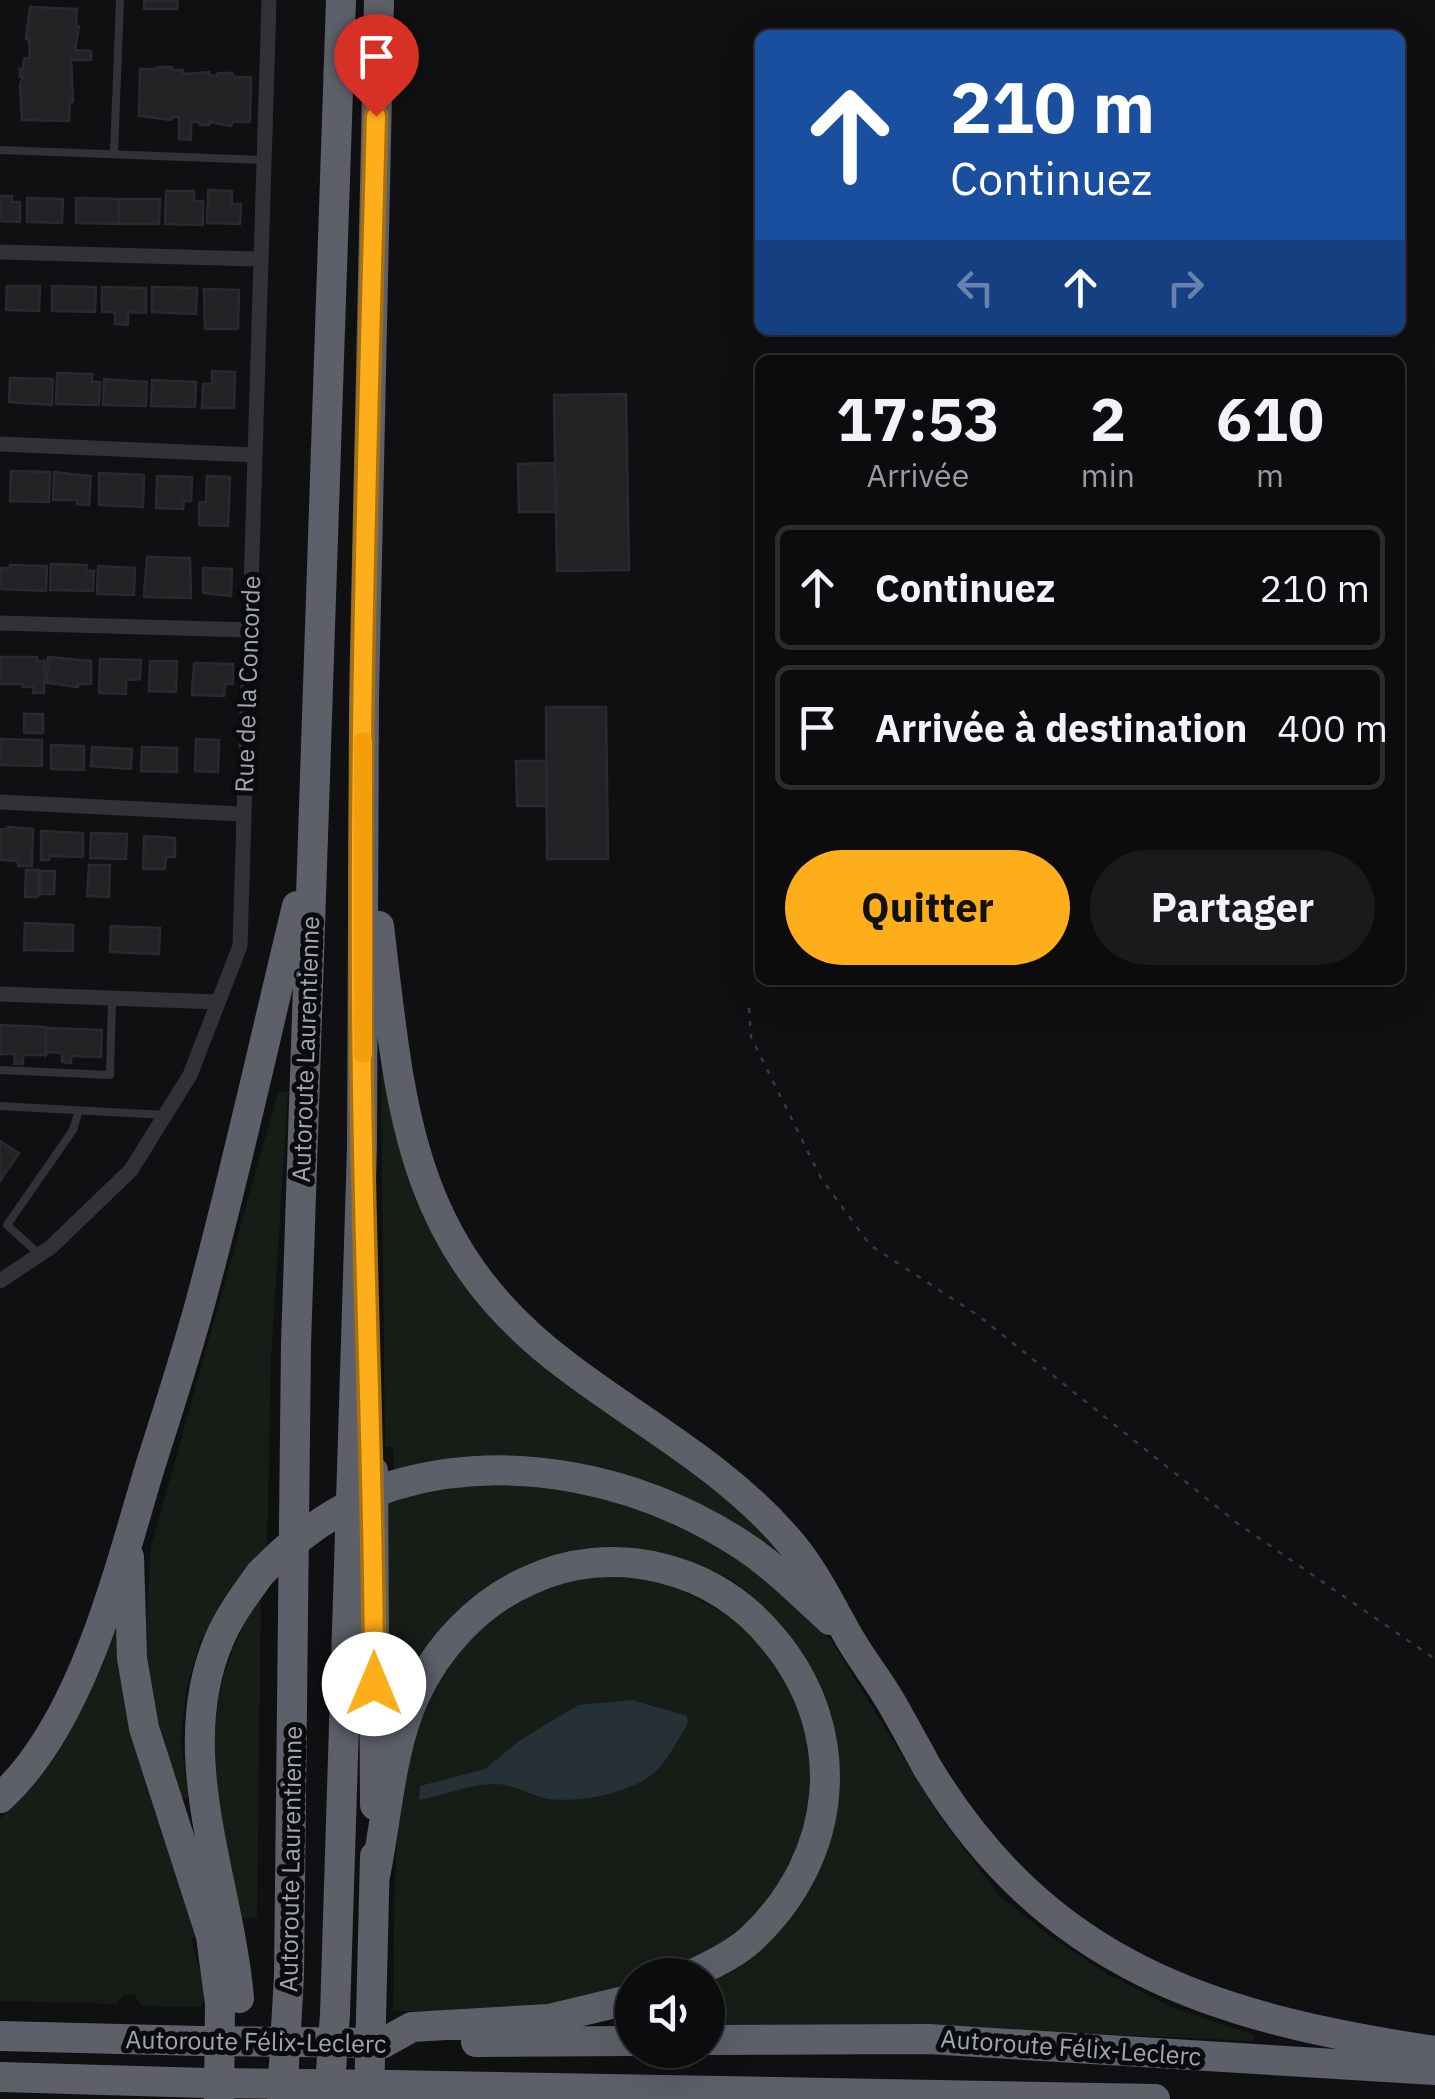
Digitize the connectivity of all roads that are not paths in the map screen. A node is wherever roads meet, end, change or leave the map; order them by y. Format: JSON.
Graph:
{"nodes":[{"id":1,"x":120,"y":0,"type":"edge"},
{"id":2,"x":268,"y":0,"type":"edge"},
{"id":3,"x":340,"y":0,"type":"edge"},
{"id":4,"x":379,"y":0,"type":"edge"},
{"id":5,"x":0,"y":150,"type":"edge"},
{"id":6,"x":114,"y":153,"type":"junction"},
{"id":7,"x":262,"y":160,"type":"junction"},
{"id":8,"x":0,"y":252,"type":"edge"},
{"id":9,"x":259,"y":259,"type":"junction"},
{"id":10,"x":0,"y":444,"type":"edge"},
{"id":11,"x":255,"y":455,"type":"junction"},
{"id":12,"x":0,"y":623,"type":"edge"},
{"id":13,"x":250,"y":630,"type":"junction"},
{"id":14,"x":363,"y":793,"type":"junction"},
{"id":15,"x":0,"y":802,"type":"edge"},
{"id":16,"x":242,"y":814,"type":"junction"},
{"id":17,"x":311,"y":847,"type":"junction"},
{"id":18,"x":0,"y":994,"type":"edge"},
{"id":19,"x":112,"y":998,"type":"junction"},
{"id":20,"x":218,"y":1002,"type":"junction"},
{"id":21,"x":0,"y":1070,"type":"edge"},
{"id":22,"x":0,"y":1106,"type":"edge"},
{"id":23,"x":79,"y":1110,"type":"junction"},
{"id":24,"x":165,"y":1115,"type":"junction"},
{"id":25,"x":362,"y":1148,"type":"junction"},
{"id":26,"x":40,"y":1255,"type":"junction"},
{"id":27,"x":0,"y":1281,"type":"edge"},
{"id":28,"x":128,"y":1539,"type":"junction"},
{"id":29,"x":847,"y":1635,"type":"junction"},
{"id":30,"x":0,"y":1798,"type":"edge"},
{"id":31,"x":375,"y":1876,"type":"junction"},
{"id":32,"x":720,"y":1958,"type":"edge"},
{"id":33,"x":615,"y":2003,"type":"edge"},
{"id":34,"x":0,"y":2036,"type":"edge"},
{"id":35,"x":725,"y":2040,"type":"edge"},
{"id":36,"x":615,"y":2041,"type":"edge"},
{"id":37,"x":383,"y":2043,"type":"junction"},
{"id":38,"x":1435,"y":2051,"type":"edge"},
{"id":39,"x":1435,"y":2070,"type":"edge"},
{"id":40,"x":0,"y":2076,"type":"edge"},
{"id":41,"x":213,"y":2091,"type":"edge"},
{"id":42,"x":380,"y":2092,"type":"edge"},
{"id":43,"x":77,"y":2099,"type":"edge"},
{"id":44,"x":239,"y":2099,"type":"edge"},
{"id":45,"x":282,"y":2099,"type":"edge"},
{"id":46,"x":329,"y":2099,"type":"edge"},
{"id":47,"x":1155,"y":2099,"type":"edge"}],
"edges":[{"from":1,"to":6,"type":"lane"},
{"from":2,"to":7,"type":"street","name":"Rue de la Concorde"},
{"from":3,"to":17,"type":"highway","name":"Autoroute Laurentienne"},
{"from":4,"to":14,"type":"highway","name":"Autoroute Laurentienne"},
{"from":5,"to":6,"type":"lane"},
{"from":6,"to":7,"type":"lane"},
{"from":7,"to":9,"type":"street","name":"Rue de la Concorde"},
{"from":8,"to":9,"type":"street"},
{"from":9,"to":11,"type":"street","name":"Rue de la Concorde"},
{"from":10,"to":11,"type":"street"},
{"from":11,"to":13,"type":"street","name":"Rue de la Concorde"},
{"from":12,"to":13,"type":"street"},
{"from":13,"to":16,"type":"street","name":"Rue de la Concorde"},
{"from":14,"to":25,"type":"highway","name":"Autoroute Laurentienne"},
{"from":14,"to":29,"type":"highway"},
{"from":15,"to":16,"type":"street"},
{"from":16,"to":20,"type":"street","name":"Rue de la Concorde"},
{"from":17,"to":28,"type":"highway"},
{"from":17,"to":45,"type":"highway","name":"Autoroute Laurentienne"},
{"from":18,"to":19,"type":"street"},
{"from":19,"to":20,"type":"street"},
{"from":19,"to":21,"type":"lane"},
{"from":20,"to":24,"type":"street","name":"Rue de la Concorde"},
{"from":22,"to":23,"type":"lane"},
{"from":23,"to":24,"type":"lane"},
{"from":23,"to":26,"type":"lane"},
{"from":24,"to":26,"type":"street","name":"Rue de la Concorde"},
{"from":25,"to":31,"type":"highway"},
{"from":25,"to":46,"type":"highway","name":"Autoroute Laurentienne"},
{"from":26,"to":27,"type":"street","name":"Rue de la Concorde"},
{"from":28,"to":30,"type":"highway"},
{"from":28,"to":41,"type":"highway"},
{"from":29,"to":38,"type":"highway"},
{"from":29,"to":44,"type":"highway","bridge":true},
{"from":31,"to":32,"type":"highway"},
{"from":31,"to":42,"type":"highway"},
{"from":33,"to":37,"type":"highway"},
{"from":34,"to":37,"type":"highway","name":"Autoroute Félix-Leclerc","bridge":true},
{"from":35,"to":39,"type":"highway","name":"Autoroute Félix-Leclerc"},
{"from":36,"to":37,"type":"highway","name":"Autoroute Félix-Leclerc"},
{"from":40,"to":41,"type":"highway","name":"Autoroute Félix-Leclerc"},
{"from":41,"to":42,"type":"highway","name":"Autoroute Félix-Leclerc","bridge":true},
{"from":41,"to":43,"type":"highway"},
{"from":42,"to":47,"type":"highway","name":"Autoroute Félix-Leclerc"}]}
